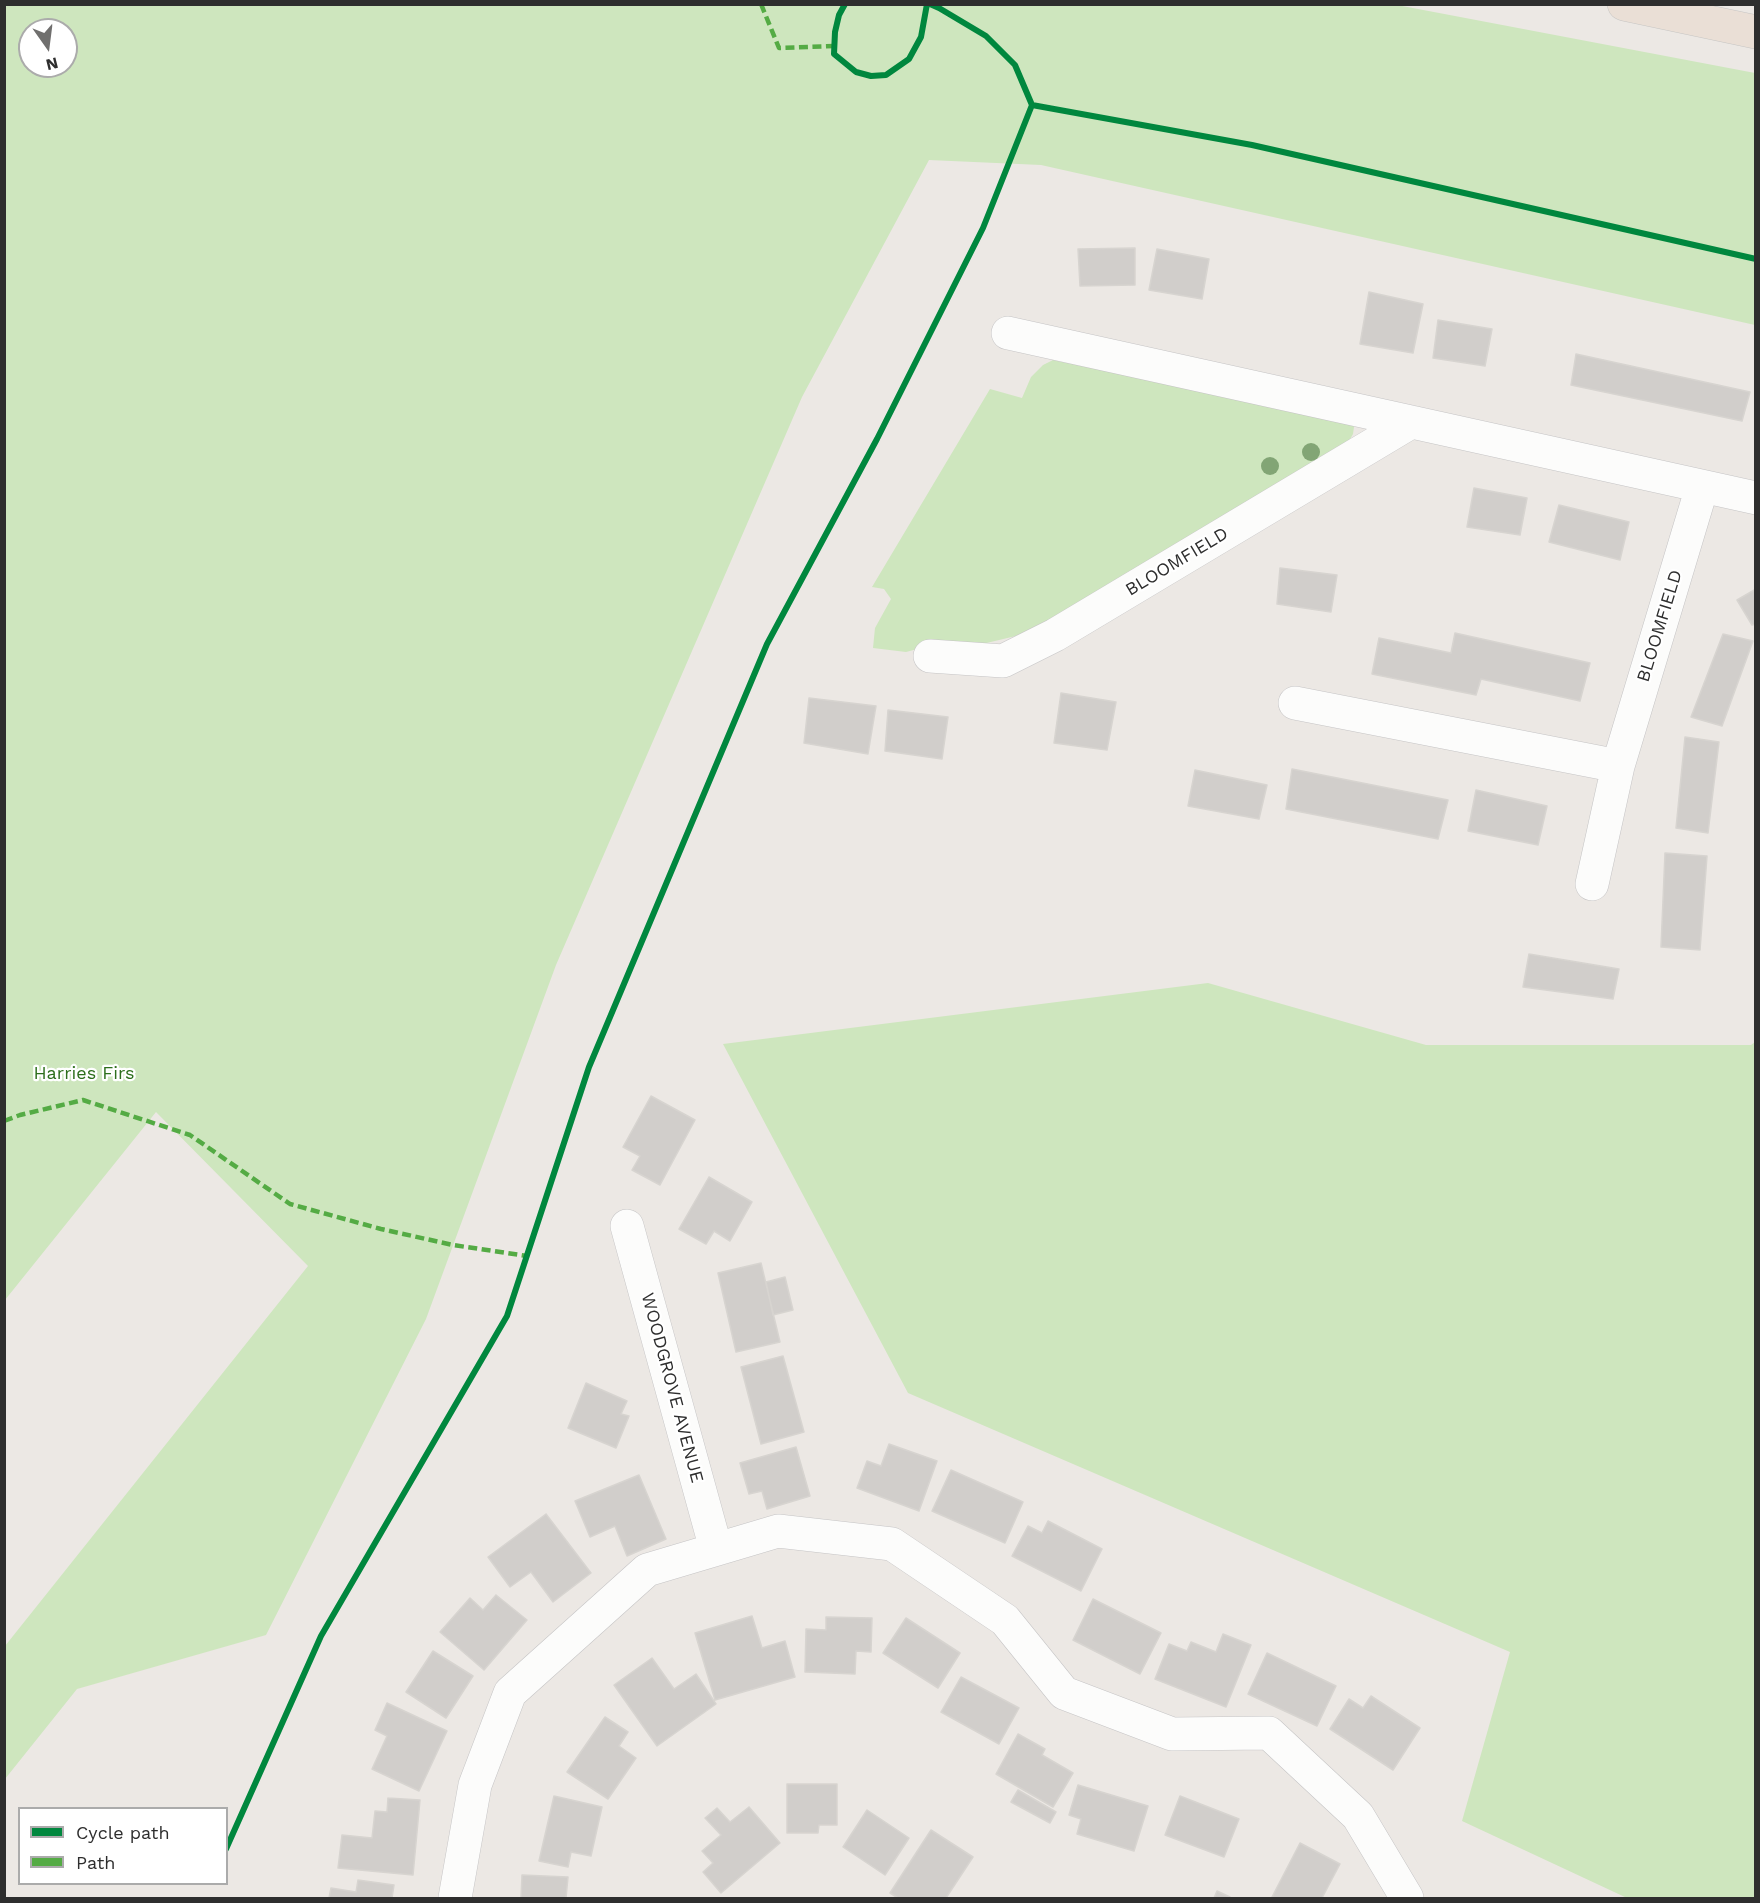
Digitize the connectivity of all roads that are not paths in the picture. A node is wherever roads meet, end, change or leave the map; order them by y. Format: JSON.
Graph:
{"nodes":[{"id":1,"x":1624,"y":4,"type":"edge"},
{"id":2,"x":1755,"y":32,"type":"edge"},
{"id":3,"x":1008,"y":333,"type":"dead end"},
{"id":4,"x":1411,"y":422,"type":"junction"},
{"id":5,"x":1702,"y":487,"type":"junction"},
{"id":6,"x":1755,"y":498,"type":"edge"},
{"id":7,"x":930,"y":656,"type":"dead end"},
{"id":8,"x":1295,"y":703,"type":"dead end"},
{"id":9,"x":1618,"y":766,"type":"junction"},
{"id":10,"x":1592,"y":884,"type":"dead end"},
{"id":11,"x":627,"y":1226,"type":"dead end"},
{"id":12,"x":716,"y":1550,"type":"junction"},
{"id":13,"x":455,"y":1899,"type":"edge"},
{"id":14,"x":1407,"y":1899,"type":"edge"}],
"edges":[{"from":1,"to":2,"type":"highway"},
{"from":3,"to":4,"type":"street"},
{"from":4,"to":5,"type":"street"},
{"from":4,"to":7,"type":"street","name":"BLOOMFIELD"},
{"from":5,"to":6,"type":"street"},
{"from":5,"to":9,"type":"street","name":"BLOOMFIELD"},
{"from":8,"to":9,"type":"street"},
{"from":9,"to":10,"type":"street","name":"BLOOMFIELD"},
{"from":11,"to":12,"type":"street","name":"WOODGROVE AVENUE"},
{"from":12,"to":13,"type":"street"},
{"from":12,"to":14,"type":"street"}]}
